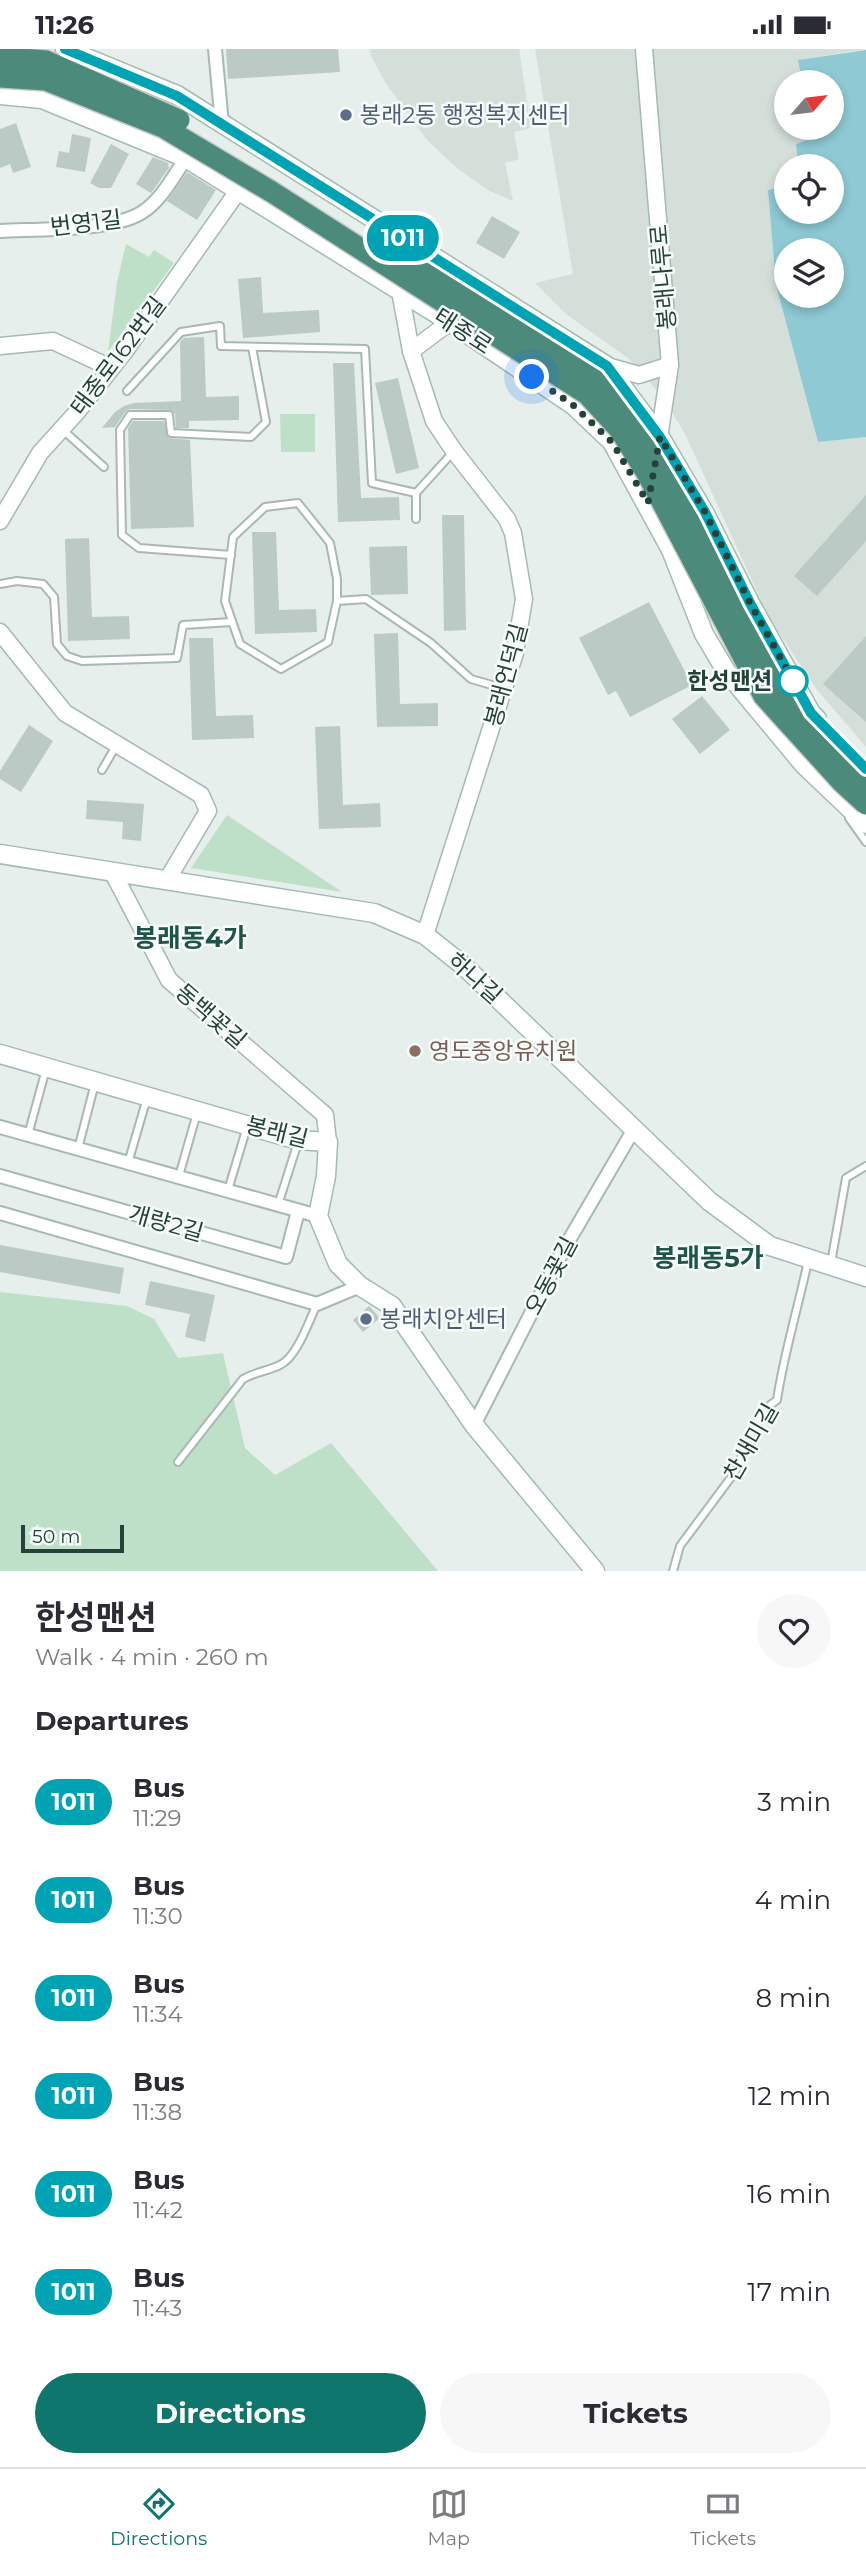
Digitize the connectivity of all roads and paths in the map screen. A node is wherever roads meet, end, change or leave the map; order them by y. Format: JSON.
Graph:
{"nodes":[{"id":1,"x":18,"y":49,"type":"edge"},
{"id":2,"x":215,"y":49,"type":"edge"},
{"id":3,"x":644,"y":49,"type":"edge"},
{"id":4,"x":73,"y":51,"type":"edge"},
{"id":5,"x":0,"y":57,"type":"edge"},
{"id":6,"x":0,"y":77,"type":"edge"},
{"id":7,"x":0,"y":95,"type":"edge"},
{"id":8,"x":25,"y":97,"type":"junction"},
{"id":9,"x":222,"y":124,"type":"junction"},
{"id":10,"x":186,"y":158,"type":"junction"},
{"id":11,"x":238,"y":191,"type":"junction"},
{"id":12,"x":0,"y":231,"type":"edge"},
{"id":13,"x":405,"y":239,"type":"junction"},
{"id":14,"x":400,"y":291,"type":"junction"},
{"id":15,"x":450,"y":322,"type":"junction"},
{"id":16,"x":0,"y":346,"type":"edge"},
{"id":17,"x":252,"y":347,"type":"junction"},
{"id":18,"x":411,"y":351,"type":"junction"},
{"id":19,"x":670,"y":365,"type":"junction"},
{"id":20,"x":607,"y":366,"type":"junction"},
{"id":21,"x":111,"y":368,"type":"junction"},
{"id":22,"x":127,"y":391,"type":"dead end"},
{"id":23,"x":62,"y":429,"type":"junction"},
{"id":24,"x":660,"y":437,"type":"junction"},
{"id":25,"x":454,"y":451,"type":"junction"},
{"id":26,"x":104,"y":467,"type":"dead end"},
{"id":27,"x":416,"y":493,"type":"junction"},
{"id":28,"x":648,"y":503,"type":"junction"},
{"id":29,"x":416,"y":519,"type":"dead end"},
{"id":30,"x":0,"y":521,"type":"edge"},
{"id":31,"x":231,"y":555,"type":"junction"},
{"id":32,"x":0,"y":584,"type":"edge"},
{"id":33,"x":337,"y":601,"type":"junction"},
{"id":34,"x":232,"y":622,"type":"junction"},
{"id":35,"x":0,"y":632,"type":"edge"},
{"id":36,"x":504,"y":689,"type":"junction"},
{"id":37,"x":117,"y":744,"type":"junction"},
{"id":38,"x":866,"y":769,"type":"edge"},
{"id":39,"x":103,"y":770,"type":"dead end"},
{"id":40,"x":866,"y":781,"type":"edge"},
{"id":41,"x":827,"y":788,"type":"junction"},
{"id":42,"x":866,"y":804,"type":"edge"},
{"id":43,"x":866,"y":824,"type":"edge"},
{"id":44,"x":866,"y":842,"type":"edge"},
{"id":45,"x":0,"y":854,"type":"edge"},
{"id":46,"x":112,"y":871,"type":"junction"},
{"id":47,"x":167,"y":880,"type":"junction"},
{"id":48,"x":425,"y":935,"type":"junction"},
{"id":49,"x":0,"y":1054,"type":"edge"},
{"id":50,"x":47,"y":1067,"type":"junction"},
{"id":51,"x":95,"y":1081,"type":"junction"},
{"id":52,"x":148,"y":1096,"type":"junction"},
{"id":53,"x":198,"y":1111,"type":"junction"},
{"id":54,"x":248,"y":1125,"type":"junction"},
{"id":55,"x":0,"y":1127,"type":"edge"},
{"id":56,"x":634,"y":1129,"type":"junction"},
{"id":57,"x":28,"y":1135,"type":"junction"},
{"id":58,"x":298,"y":1140,"type":"junction"},
{"id":59,"x":328,"y":1143,"type":"junction"},
{"id":60,"x":78,"y":1149,"type":"junction"},
{"id":61,"x":128,"y":1163,"type":"junction"},
{"id":62,"x":866,"y":1166,"type":"edge"},
{"id":63,"x":0,"y":1176,"type":"edge"},
{"id":64,"x":178,"y":1177,"type":"junction"},
{"id":65,"x":228,"y":1191,"type":"junction"},
{"id":66,"x":278,"y":1205,"type":"junction"},
{"id":67,"x":298,"y":1211,"type":"junction"},
{"id":68,"x":0,"y":1213,"type":"edge"},
{"id":69,"x":318,"y":1216,"type":"junction"},
{"id":70,"x":808,"y":1259,"type":"junction"},
{"id":71,"x":830,"y":1266,"type":"junction"},
{"id":72,"x":866,"y":1277,"type":"edge"},
{"id":73,"x":360,"y":1286,"type":"junction"},
{"id":74,"x":317,"y":1304,"type":"junction"},
{"id":75,"x":474,"y":1425,"type":"junction"},
{"id":76,"x":177,"y":1462,"type":"dead end"},
{"id":77,"x":595,"y":1571,"type":"edge"},
{"id":78,"x":673,"y":1571,"type":"edge"}],
"edges":[{"from":1,"to":8,"type":"main road"},
{"from":2,"to":9,"type":"street"},
{"from":3,"to":19,"type":"street","name":"봉래나루로"},
{"from":4,"to":9,"type":"main road","name":"태종로"},
{"from":5,"to":40,"type":"highway","bridge":true},
{"from":6,"to":42,"type":"highway","bridge":true},
{"from":7,"to":8,"type":"main road","name":"태종로"},
{"from":8,"to":10,"type":"main road","name":"태종로"},
{"from":9,"to":13,"type":"main road","name":"태종로"},
{"from":10,"to":11,"type":"main road","name":"태종로"},
{"from":10,"to":12,"type":"street","name":"번영1길"},
{"from":11,"to":14,"type":"main road","name":"태종로"},
{"from":11,"to":21,"type":"street","name":"태종로162번길"},
{"from":13,"to":14,"type":"street","name":"봉래언덕길"},
{"from":13,"to":20,"type":"main road","name":"태종로"},
{"from":14,"to":15,"type":"main road","name":"태종로"},
{"from":14,"to":18,"type":"street","name":"봉래언덕길"},
{"from":15,"to":18,"type":"street"},
{"from":15,"to":28,"type":"main road","name":"태종로"},
{"from":16,"to":21,"type":"street"},
{"from":17,"to":22,"type":"lane"},
{"from":17,"to":27,"type":"lane"},
{"from":17,"to":31,"type":"lane"},
{"from":18,"to":25,"type":"street","name":"봉래언덕길"},
{"from":19,"to":20,"type":"street"},
{"from":19,"to":24,"type":"street","name":"봉래나루로"},
{"from":20,"to":24,"type":"main road","name":"태종로"},
{"from":21,"to":23,"type":"street","name":"태종로162번길"},
{"from":23,"to":26,"type":"lane"},
{"from":23,"to":30,"type":"street","name":"태종로162번길"},
{"from":24,"to":28,"type":"street","name":"봉래나루로"},
{"from":24,"to":38,"type":"main road","name":"태종로"},
{"from":25,"to":27,"type":"lane"},
{"from":25,"to":36,"type":"street","name":"봉래언덕길"},
{"from":27,"to":29,"type":"lane"},
{"from":28,"to":41,"type":"main road","name":"태종로"},
{"from":31,"to":33,"type":"lane"},
{"from":31,"to":34,"type":"lane"},
{"from":32,"to":34,"type":"lane"},
{"from":33,"to":34,"type":"lane"},
{"from":33,"to":36,"type":"lane"},
{"from":35,"to":37,"type":"street"},
{"from":36,"to":48,"type":"street","name":"봉래언덕길"},
{"from":37,"to":39,"type":"lane"},
{"from":37,"to":47,"type":"street"},
{"from":41,"to":43,"type":"main road","name":"태종로"},
{"from":41,"to":44,"type":"lane"},
{"from":45,"to":46,"type":"main road","name":"하나길"},
{"from":46,"to":47,"type":"main road","name":"하나길"},
{"from":46,"to":59,"type":"street","name":"동백꽃길"},
{"from":47,"to":48,"type":"main road","name":"하나길"},
{"from":48,"to":56,"type":"main road","name":"하나길"},
{"from":49,"to":50,"type":"main road","name":"봉래길"},
{"from":50,"to":51,"type":"main road","name":"봉래길"},
{"from":50,"to":57,"type":"lane"},
{"from":51,"to":52,"type":"main road","name":"봉래길"},
{"from":51,"to":60,"type":"lane"},
{"from":52,"to":53,"type":"main road","name":"봉래길"},
{"from":52,"to":61,"type":"lane"},
{"from":53,"to":54,"type":"main road","name":"봉래길"},
{"from":53,"to":64,"type":"lane"},
{"from":54,"to":58,"type":"main road","name":"봉래길"},
{"from":54,"to":65,"type":"lane"},
{"from":55,"to":57,"type":"street"},
{"from":56,"to":70,"type":"main road","name":"하나길"},
{"from":56,"to":75,"type":"street","name":"오동꽃길"},
{"from":57,"to":60,"type":"street"},
{"from":58,"to":59,"type":"main road","name":"봉래길"},
{"from":58,"to":66,"type":"lane"},
{"from":59,"to":69,"type":"main road","name":"봉래길"},
{"from":60,"to":61,"type":"street"},
{"from":61,"to":64,"type":"street"},
{"from":62,"to":71,"type":"lane"},
{"from":63,"to":67,"type":"street","name":"개량2길"},
{"from":64,"to":65,"type":"street"},
{"from":65,"to":66,"type":"street"},
{"from":66,"to":67,"type":"street"},
{"from":67,"to":69,"type":"street"},
{"from":68,"to":74,"type":"street"},
{"from":69,"to":73,"type":"main road"},
{"from":70,"to":71,"type":"main road","name":"하나길"},
{"from":70,"to":78,"type":"lane","name":"찬새미길"},
{"from":71,"to":72,"type":"main road","name":"하나길"},
{"from":73,"to":74,"type":"street"},
{"from":73,"to":75,"type":"main road"},
{"from":74,"to":76,"type":"lane"},
{"from":75,"to":77,"type":"main road"}]}
